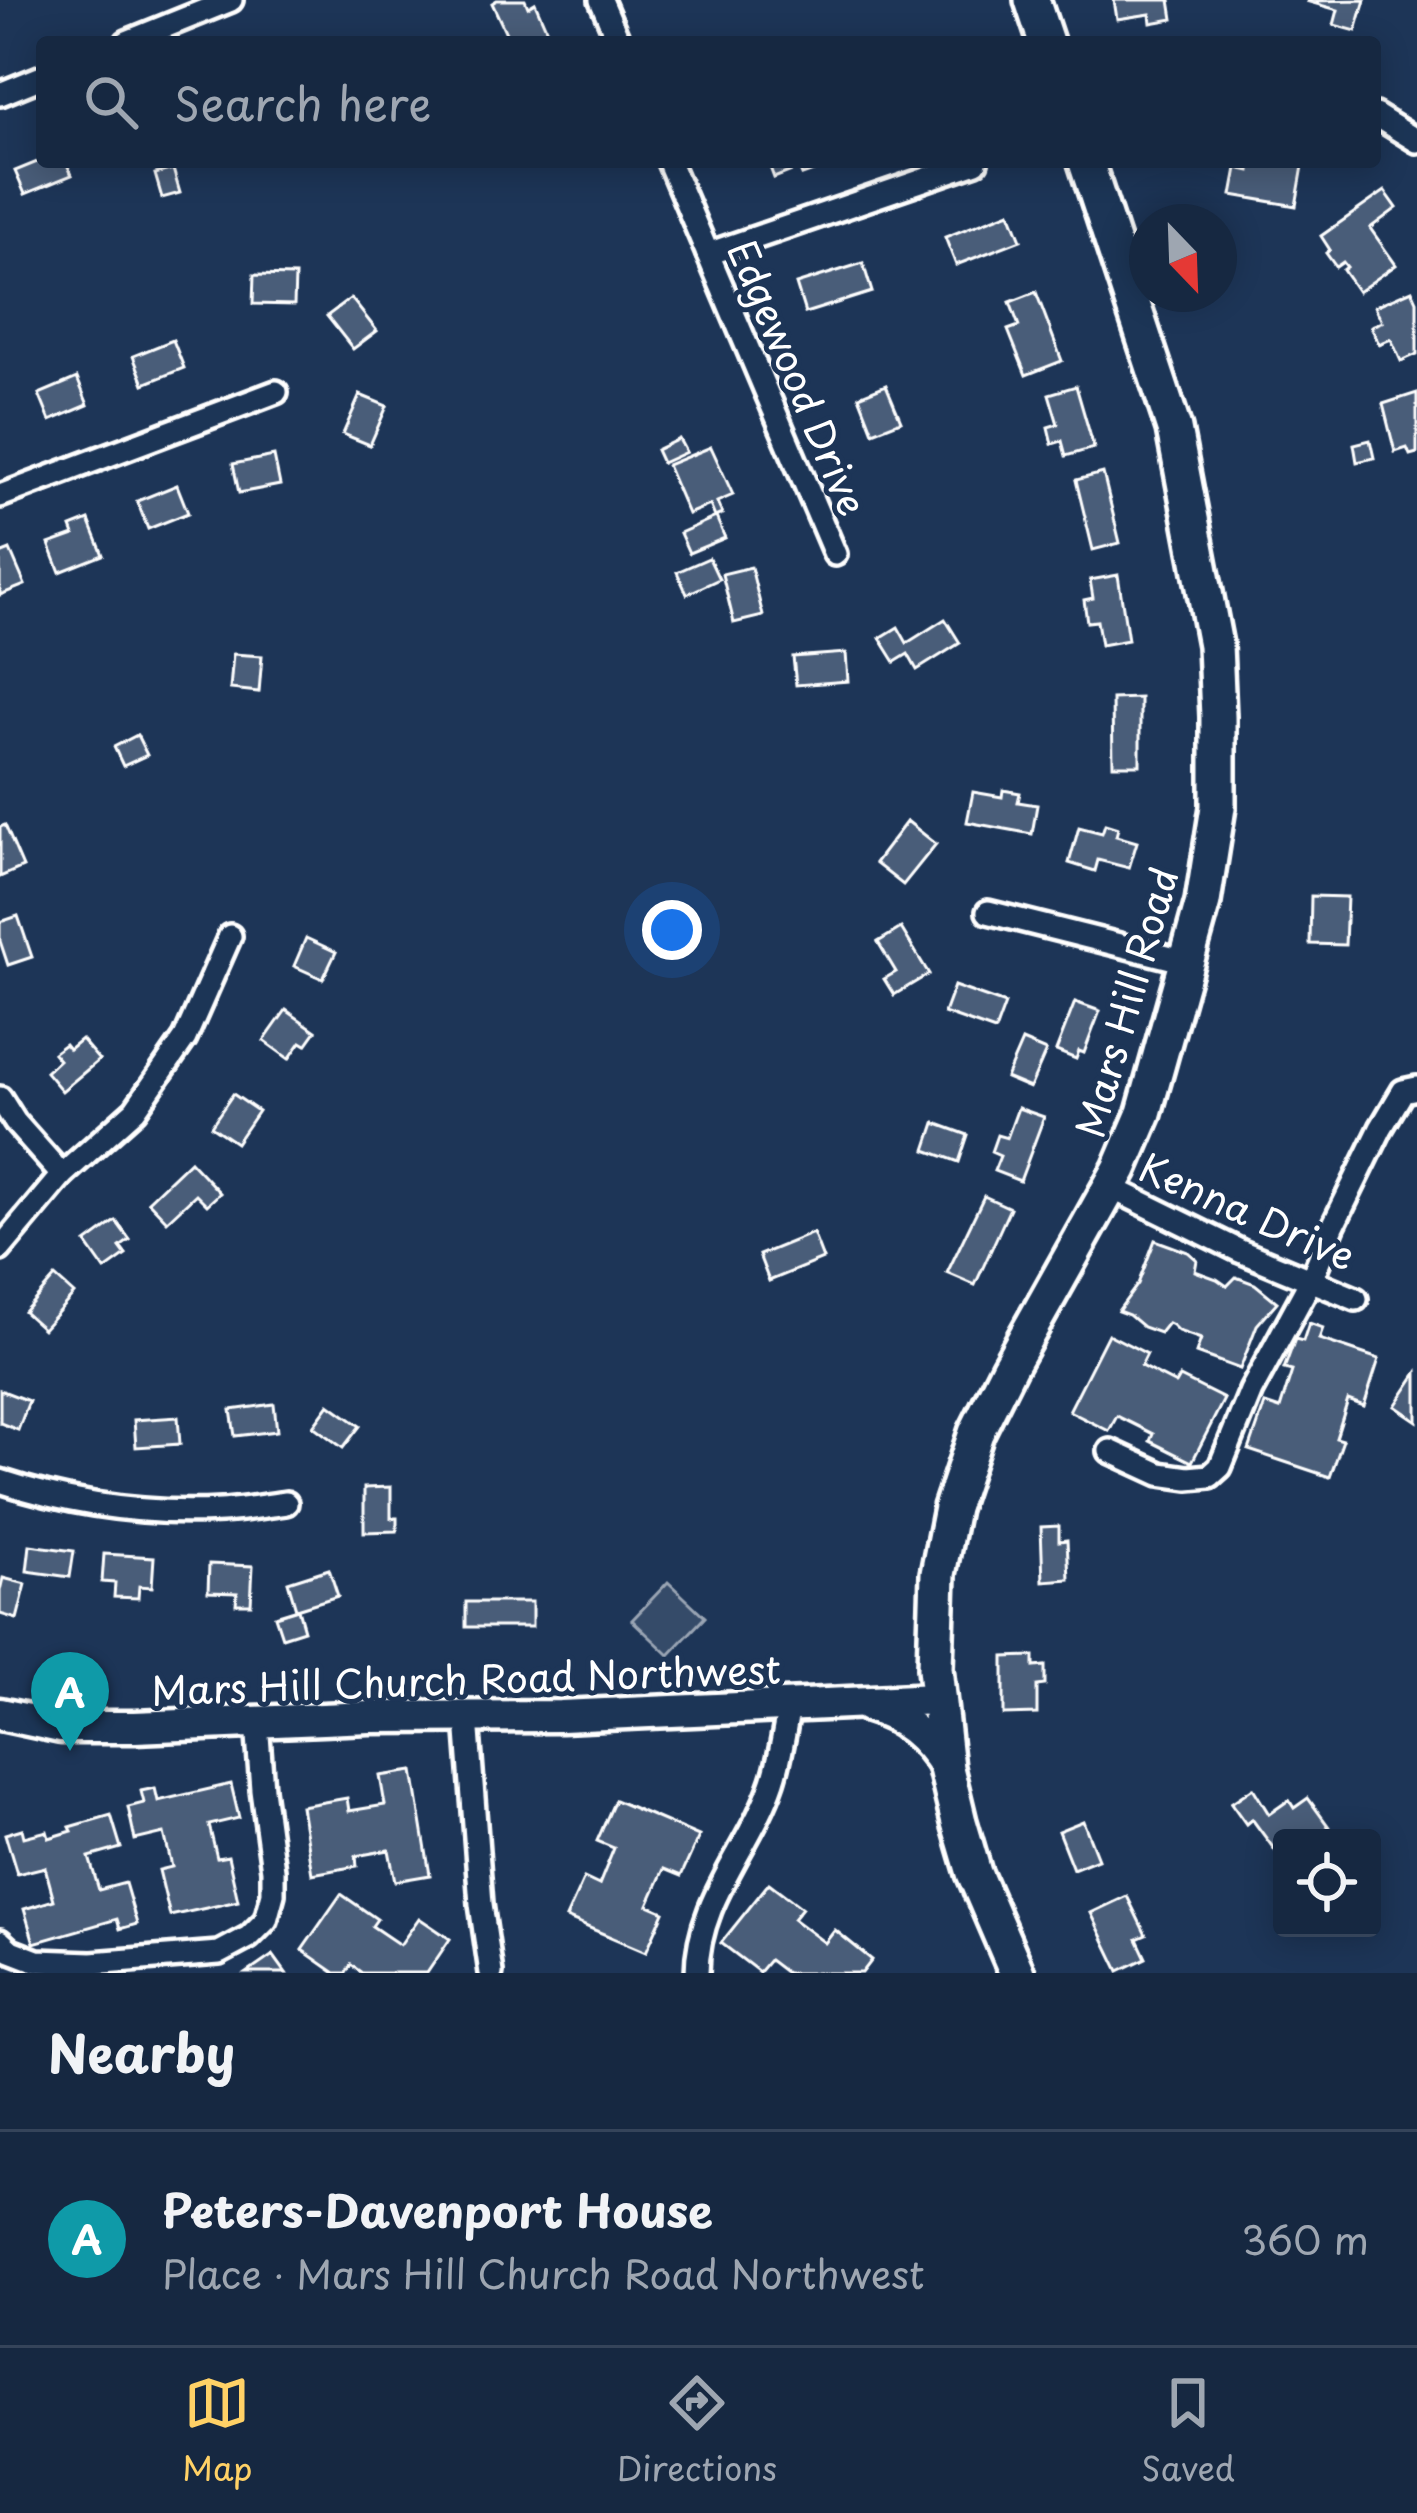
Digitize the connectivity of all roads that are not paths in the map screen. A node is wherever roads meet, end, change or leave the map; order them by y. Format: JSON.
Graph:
{"nodes":[{"id":1,"x":231,"y":0,"type":"edge"},
{"id":2,"x":601,"y":0,"type":"edge"},
{"id":3,"x":1032,"y":0,"type":"edge"},
{"id":4,"x":142,"y":36,"type":"edge"},
{"id":5,"x":616,"y":36,"type":"edge"},
{"id":6,"x":1044,"y":36,"type":"edge"},
{"id":7,"x":36,"y":79,"type":"edge"},
{"id":8,"x":0,"y":94,"type":"edge"},
{"id":9,"x":1381,"y":118,"type":"edge"},
{"id":10,"x":1417,"y":141,"type":"edge"},
{"id":11,"x":672,"y":168,"type":"edge"},
{"id":12,"x":959,"y":168,"type":"edge"},
{"id":13,"x":1088,"y":168,"type":"edge"},
{"id":14,"x":708,"y":254,"type":"junction"},
{"id":15,"x":276,"y":392,"type":"dead end"},
{"id":16,"x":0,"y":496,"type":"edge"},
{"id":17,"x":835,"y":554,"type":"dead end"},
{"id":18,"x":988,"y":912,"type":"dead end"},
{"id":19,"x":230,"y":936,"type":"dead end"},
{"id":20,"x":1187,"y":962,"type":"junction"},
{"id":21,"x":1417,"y":1088,"type":"edge"},
{"id":22,"x":0,"y":1098,"type":"edge"},
{"id":23,"x":62,"y":1174,"type":"junction"},
{"id":24,"x":1110,"y":1187,"type":"junction"},
{"id":25,"x":0,"y":1250,"type":"edge"},
{"id":26,"x":1311,"y":1280,"type":"junction"},
{"id":27,"x":1356,"y":1299,"type":"dead end"},
{"id":28,"x":1110,"y":1451,"type":"dead end"},
{"id":29,"x":0,"y":1481,"type":"edge"},
{"id":30,"x":286,"y":1503,"type":"dead end"},
{"id":31,"x":936,"y":1699,"type":"junction"},
{"id":32,"x":856,"y":1703,"type":"junction"},
{"id":33,"x":789,"y":1706,"type":"junction"},
{"id":34,"x":0,"y":1714,"type":"edge"},
{"id":35,"x":467,"y":1718,"type":"junction"},
{"id":36,"x":257,"y":1722,"type":"junction"},
{"id":37,"x":946,"y":1768,"type":"junction"},
{"id":38,"x":0,"y":1941,"type":"edge"},
{"id":39,"x":700,"y":1971,"type":"edge"},
{"id":40,"x":491,"y":1973,"type":"edge"},
{"id":41,"x":1017,"y":1973,"type":"edge"}],
"edges":[{"from":1,"to":4,"type":"street"},
{"from":2,"to":5,"type":"street"},
{"from":3,"to":6,"type":"main road"},
{"from":7,"to":8,"type":"street"},
{"from":9,"to":10,"type":"street"},
{"from":11,"to":14,"type":"street","name":"Edgewood Drive"},
{"from":12,"to":14,"type":"street"},
{"from":13,"to":20,"type":"main road","name":"Mars Hill Road"},
{"from":14,"to":17,"type":"street","name":"Edgewood Drive"},
{"from":15,"to":16,"type":"street"},
{"from":18,"to":20,"type":"street"},
{"from":19,"to":23,"type":"street"},
{"from":20,"to":24,"type":"main road","name":"Mars Hill Road"},
{"from":21,"to":26,"type":"street"},
{"from":22,"to":23,"type":"street"},
{"from":23,"to":25,"type":"street"},
{"from":24,"to":26,"type":"street","name":"Kenna Drive"},
{"from":24,"to":31,"type":"main road","name":"Mars Hill Road"},
{"from":26,"to":27,"type":"street","name":"Kenna Drive"},
{"from":26,"to":28,"type":"street"},
{"from":29,"to":30,"type":"street"},
{"from":31,"to":32,"type":"street","name":"Mars Hill Church Road Northwest"},
{"from":31,"to":37,"type":"main road","name":"Mars Hill Road"},
{"from":32,"to":33,"type":"street","name":"Mars Hill Church Road Northwest"},
{"from":32,"to":37,"type":"street"},
{"from":33,"to":35,"type":"street","name":"Mars Hill Church Road Northwest"},
{"from":33,"to":39,"type":"street"},
{"from":34,"to":36,"type":"street","name":"Mars Hill Church Road Northwest"},
{"from":35,"to":36,"type":"street","name":"Mars Hill Church Road Northwest"},
{"from":35,"to":40,"type":"street"},
{"from":36,"to":38,"type":"street"},
{"from":37,"to":41,"type":"main road","name":"Mars Hill Road"}]}
